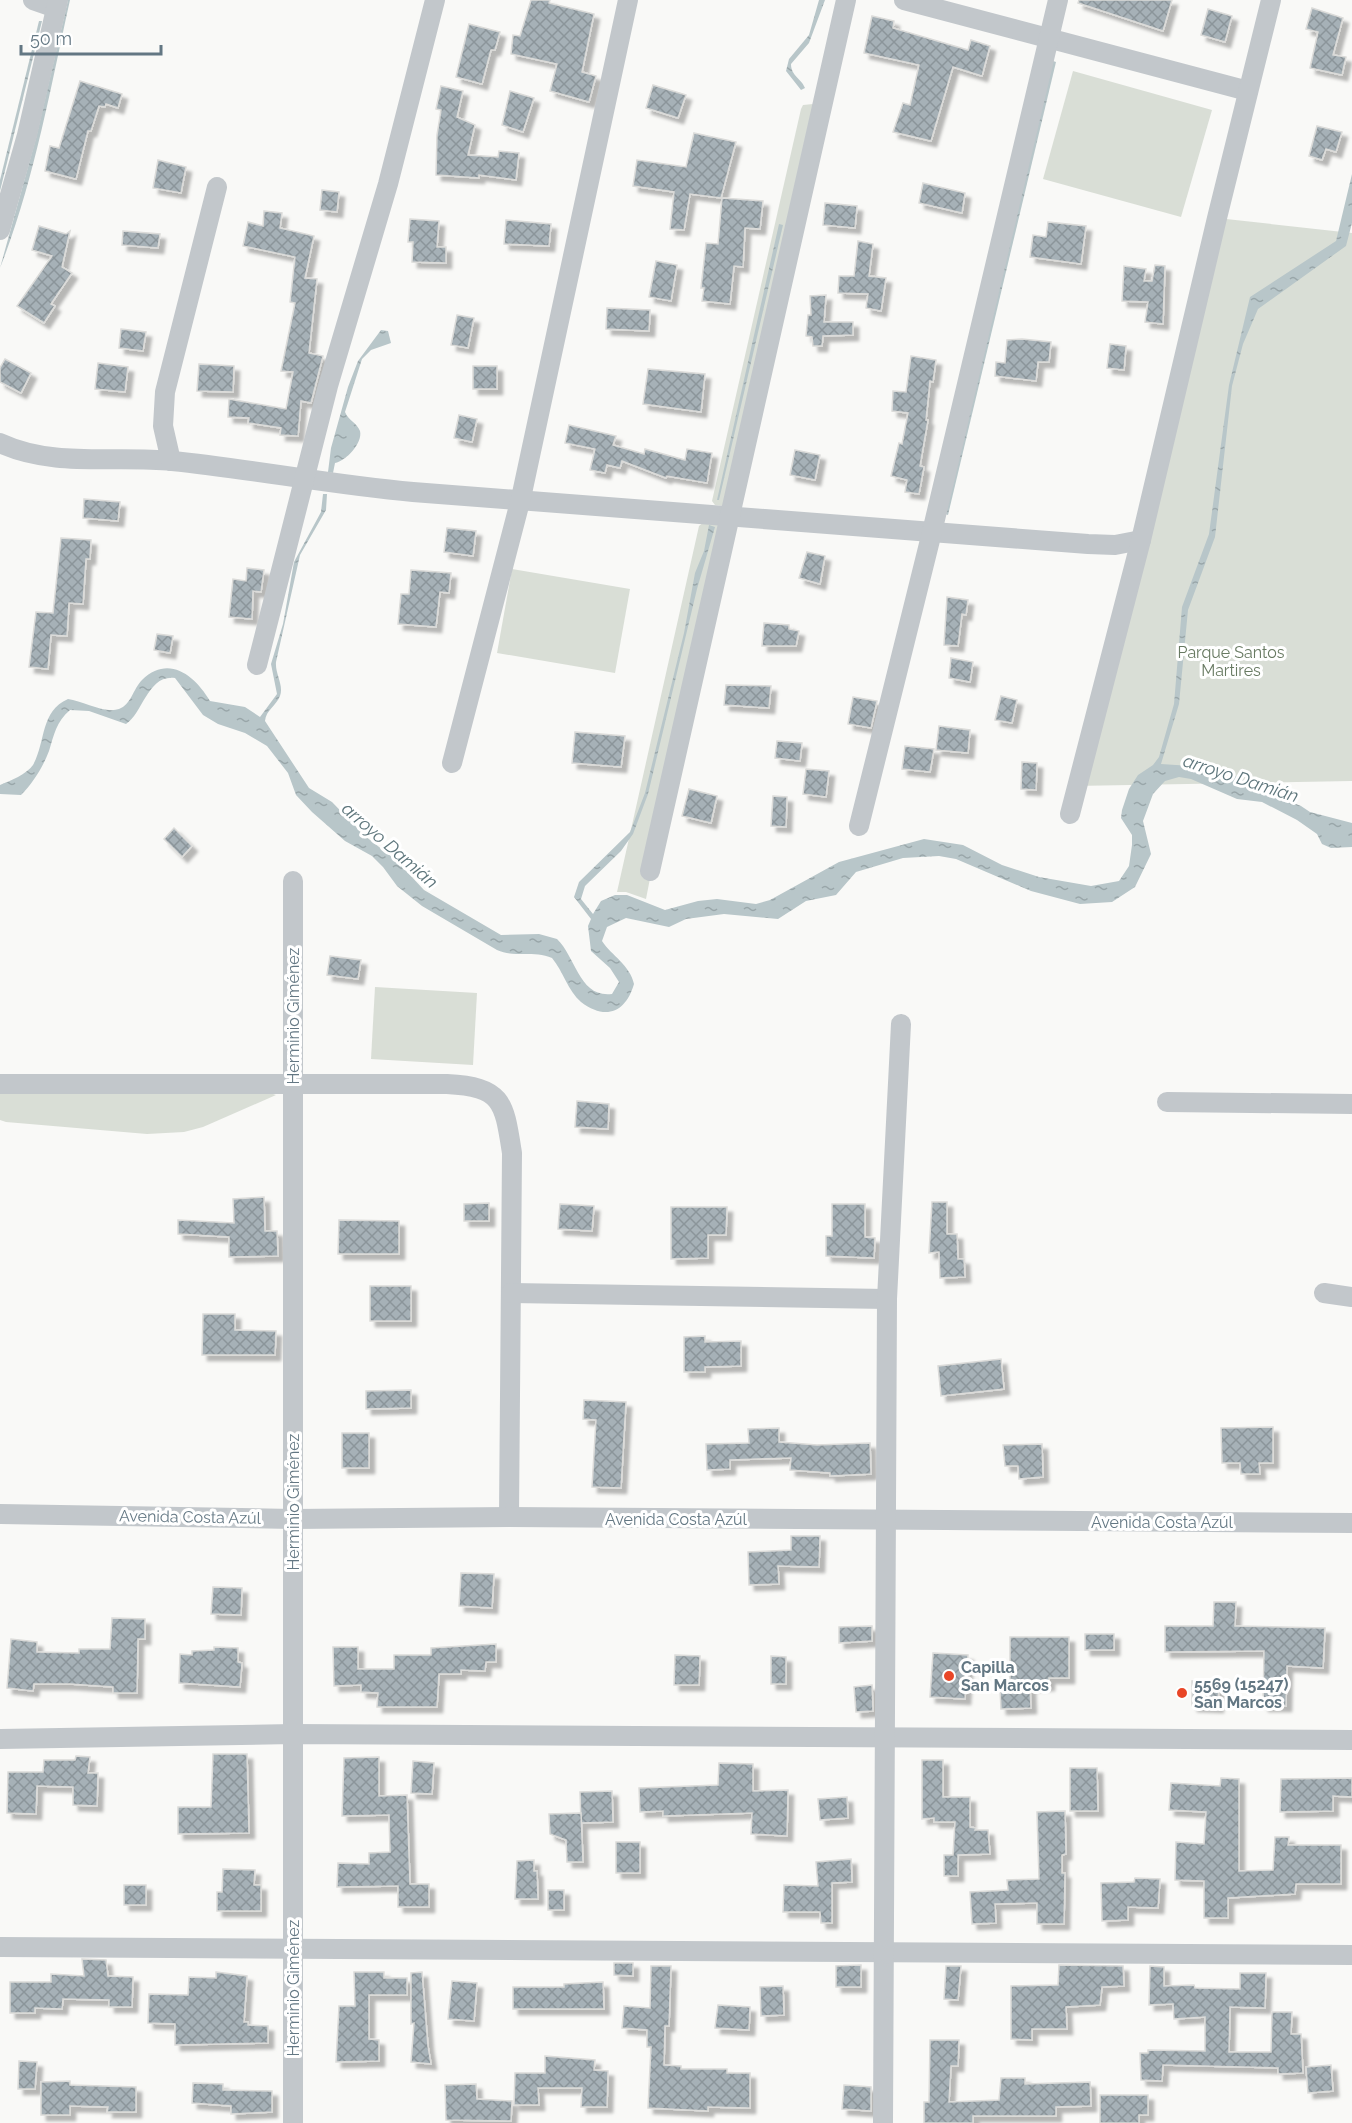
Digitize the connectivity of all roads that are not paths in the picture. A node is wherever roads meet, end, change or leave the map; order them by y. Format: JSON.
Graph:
{"nodes":[{"id":1,"x":33,"y":0,"type":"edge"},
{"id":2,"x":435,"y":0,"type":"edge"},
{"id":3,"x":628,"y":0,"type":"edge"},
{"id":4,"x":846,"y":0,"type":"edge"},
{"id":5,"x":904,"y":0,"type":"edge"},
{"id":6,"x":1058,"y":0,"type":"edge"},
{"id":7,"x":1271,"y":0,"type":"edge"},
{"id":8,"x":57,"y":4,"type":"edge"},
{"id":9,"x":1048,"y":38,"type":"junction"},
{"id":10,"x":1248,"y":92,"type":"junction"},
{"id":11,"x":217,"y":187,"type":"dead end"},
{"id":12,"x":0,"y":231,"type":"edge"},
{"id":13,"x":0,"y":443,"type":"edge"},
{"id":14,"x":171,"y":461,"type":"junction"},
{"id":15,"x":307,"y":477,"type":"junction"},
{"id":16,"x":521,"y":498,"type":"junction"},
{"id":17,"x":729,"y":518,"type":"junction"},
{"id":18,"x":932,"y":532,"type":"junction"},
{"id":19,"x":1142,"y":540,"type":"junction"},
{"id":20,"x":257,"y":665,"type":"dead end"},
{"id":21,"x":452,"y":763,"type":"dead end"},
{"id":22,"x":1070,"y":814,"type":"dead end"},
{"id":23,"x":859,"y":826,"type":"dead end"},
{"id":24,"x":650,"y":871,"type":"dead end"},
{"id":25,"x":293,"y":880,"type":"dead end"},
{"id":26,"x":901,"y":1024,"type":"dead end"},
{"id":27,"x":293,"y":1083,"type":"junction"},
{"id":28,"x":0,"y":1084,"type":"edge"},
{"id":29,"x":1167,"y":1102,"type":"dead end"},
{"id":30,"x":1352,"y":1104,"type":"edge"},
{"id":31,"x":511,"y":1293,"type":"junction"},
{"id":32,"x":1324,"y":1293,"type":"dead end"},
{"id":33,"x":1352,"y":1297,"type":"edge"},
{"id":34,"x":887,"y":1299,"type":"junction"},
{"id":35,"x":0,"y":1514,"type":"edge"},
{"id":36,"x":509,"y":1517,"type":"junction"},
{"id":37,"x":293,"y":1519,"type":"junction"},
{"id":38,"x":886,"y":1520,"type":"junction"},
{"id":39,"x":1352,"y":1523,"type":"edge"},
{"id":40,"x":293,"y":1734,"type":"junction"},
{"id":41,"x":885,"y":1738,"type":"junction"},
{"id":42,"x":0,"y":1739,"type":"edge"},
{"id":43,"x":1352,"y":1740,"type":"edge"},
{"id":44,"x":0,"y":1947,"type":"edge"},
{"id":45,"x":293,"y":1949,"type":"junction"},
{"id":46,"x":884,"y":1952,"type":"junction"},
{"id":47,"x":1352,"y":1955,"type":"edge"},
{"id":48,"x":293,"y":2123,"type":"edge"},
{"id":49,"x":883,"y":2123,"type":"edge"}],
"edges":[{"from":1,"to":8,"type":"street"},
{"from":2,"to":15,"type":"street"},
{"from":3,"to":16,"type":"street"},
{"from":4,"to":17,"type":"street"},
{"from":5,"to":9,"type":"street"},
{"from":6,"to":9,"type":"street"},
{"from":7,"to":10,"type":"street"},
{"from":8,"to":12,"type":"street"},
{"from":9,"to":10,"type":"street"},
{"from":9,"to":18,"type":"street"},
{"from":10,"to":19,"type":"street"},
{"from":11,"to":14,"type":"street"},
{"from":13,"to":14,"type":"street"},
{"from":14,"to":15,"type":"street"},
{"from":15,"to":16,"type":"street"},
{"from":15,"to":20,"type":"street"},
{"from":16,"to":17,"type":"street"},
{"from":16,"to":21,"type":"street"},
{"from":17,"to":18,"type":"street"},
{"from":17,"to":24,"type":"street"},
{"from":18,"to":19,"type":"street"},
{"from":18,"to":23,"type":"street"},
{"from":19,"to":22,"type":"street"},
{"from":25,"to":27,"type":"street","name":"Herminio Giménez"},
{"from":26,"to":34,"type":"street"},
{"from":27,"to":28,"type":"street"},
{"from":27,"to":31,"type":"street"},
{"from":27,"to":37,"type":"street","name":"Herminio Giménez"},
{"from":29,"to":30,"type":"street"},
{"from":31,"to":34,"type":"street"},
{"from":31,"to":36,"type":"street"},
{"from":32,"to":33,"type":"street"},
{"from":34,"to":38,"type":"street"},
{"from":35,"to":37,"type":"street","name":"Avenida Costa Azúl"},
{"from":36,"to":37,"type":"street","name":"Avenida Costa Azúl"},
{"from":36,"to":38,"type":"street","name":"Avenida Costa Azúl"},
{"from":37,"to":40,"type":"street","name":"Herminio Giménez"},
{"from":38,"to":39,"type":"street","name":"Avenida Costa Azúl"},
{"from":38,"to":41,"type":"street"},
{"from":40,"to":41,"type":"street"},
{"from":40,"to":42,"type":"street"},
{"from":40,"to":45,"type":"street","name":"Herminio Giménez"},
{"from":41,"to":43,"type":"street"},
{"from":41,"to":46,"type":"street"},
{"from":44,"to":45,"type":"street"},
{"from":45,"to":46,"type":"street"},
{"from":45,"to":48,"type":"street","name":"Herminio Giménez"},
{"from":46,"to":47,"type":"street"},
{"from":46,"to":49,"type":"street"}]}
